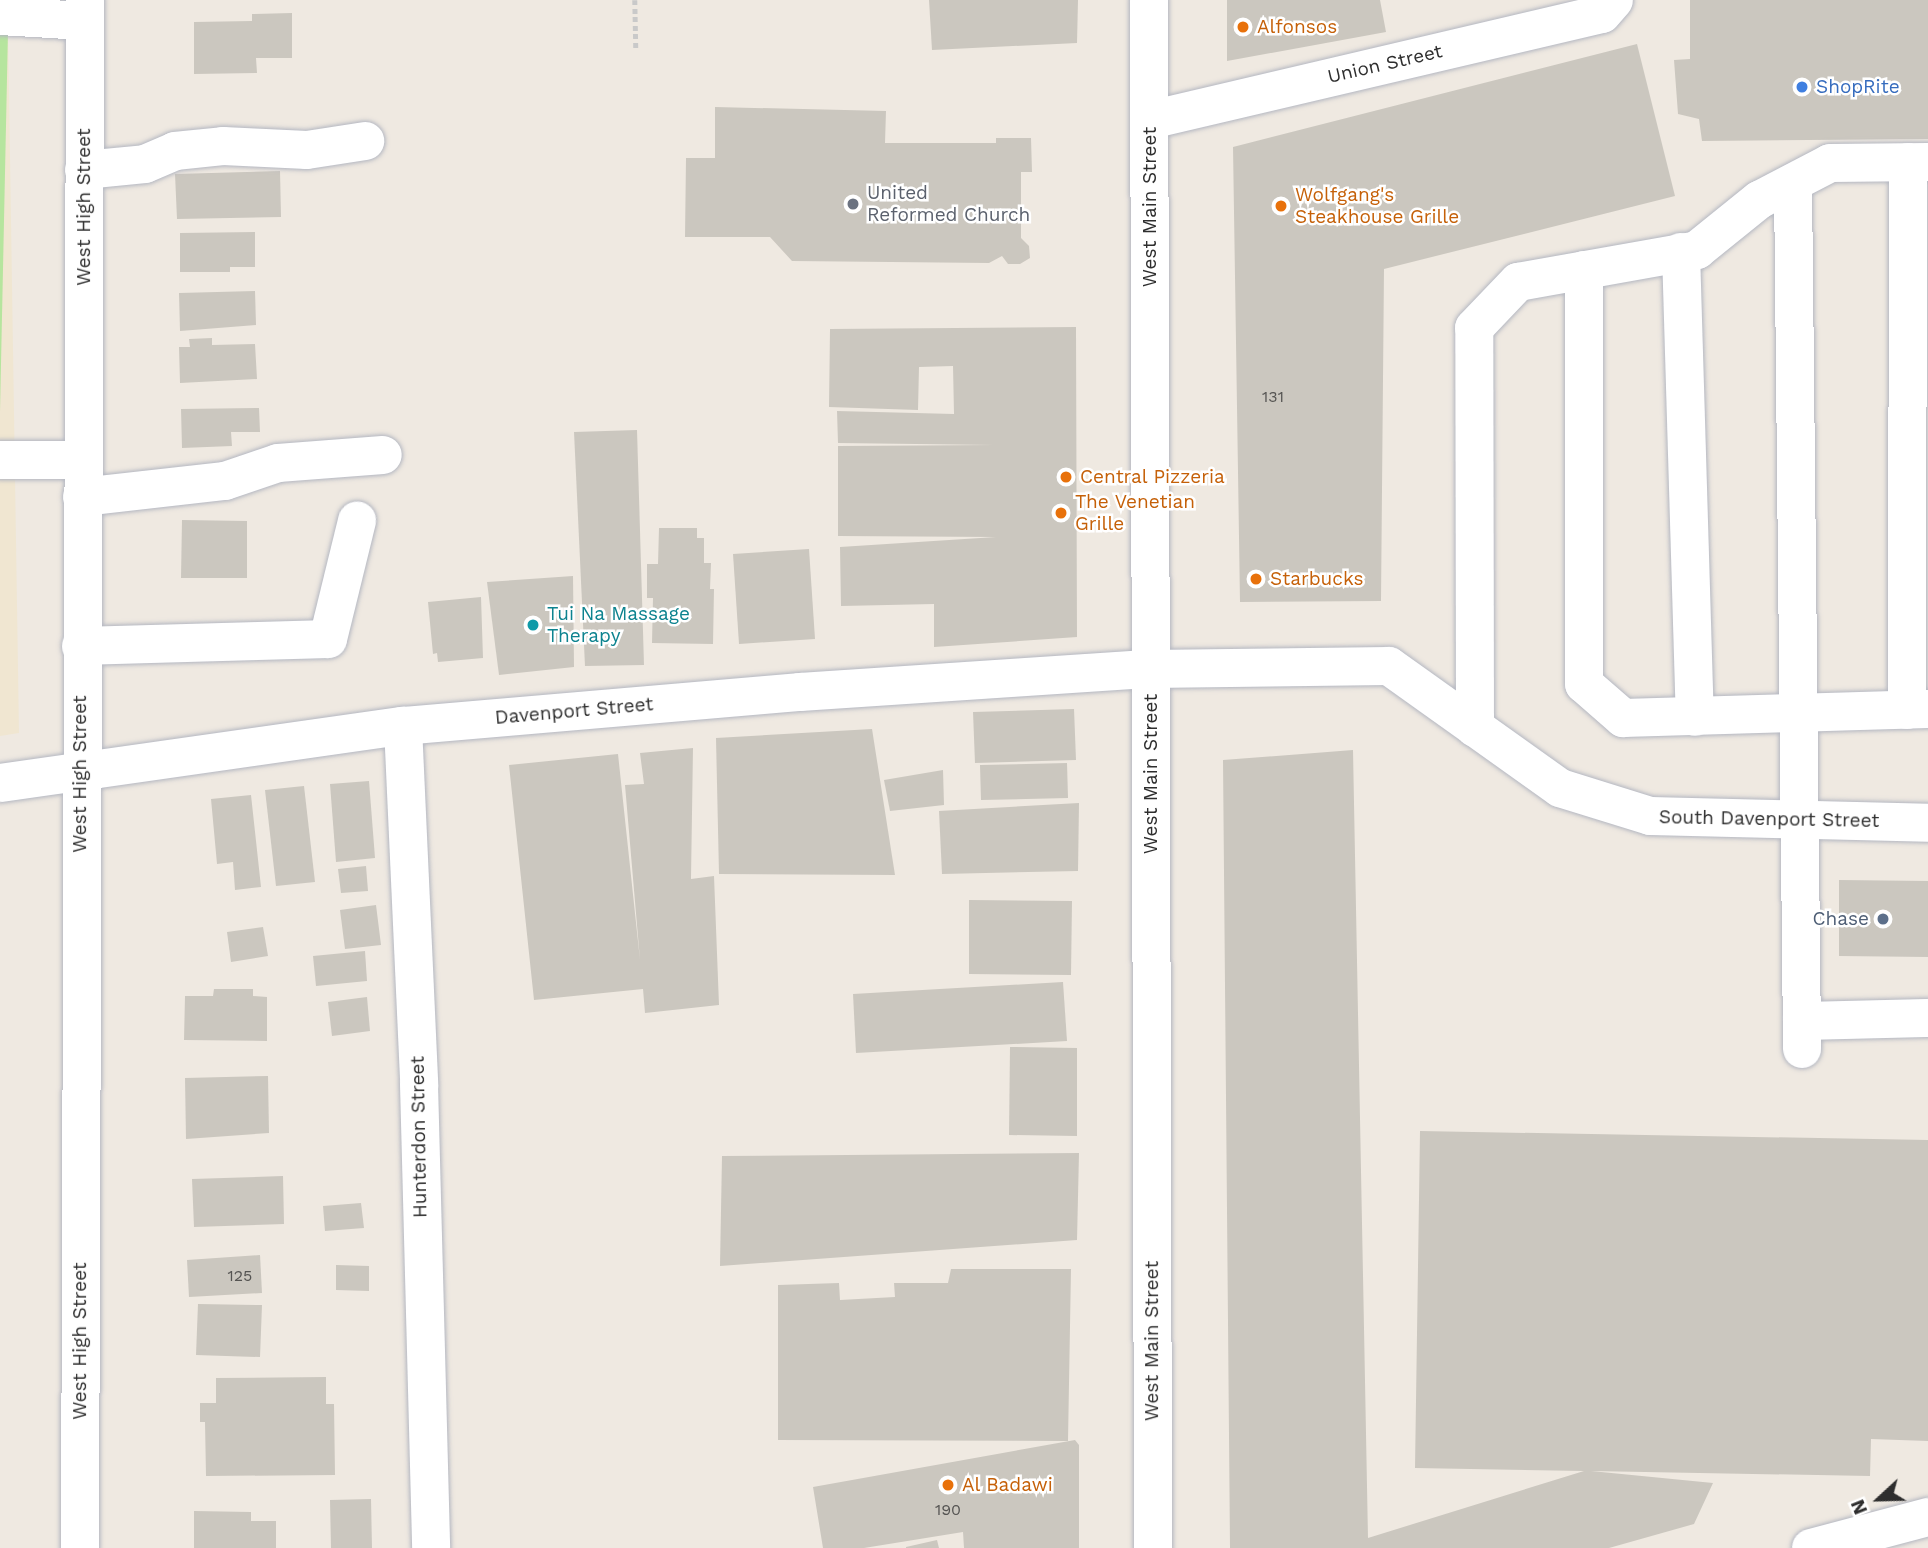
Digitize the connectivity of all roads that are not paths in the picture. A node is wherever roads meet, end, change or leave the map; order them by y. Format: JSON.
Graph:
{"nodes":[{"id":1,"x":1149,"y":0,"type":"edge"},
{"id":2,"x":1614,"y":0,"type":"edge"},
{"id":3,"x":85,"y":10,"type":"edge"},
{"id":4,"x":0,"y":16,"type":"edge"},
{"id":5,"x":1150,"y":120,"type":"junction"},
{"id":6,"x":365,"y":141,"type":"dead end"},
{"id":7,"x":1918,"y":162,"type":"edge"},
{"id":8,"x":84,"y":170,"type":"junction"},
{"id":9,"x":1793,"y":183,"type":"junction"},
{"id":10,"x":1681,"y":253,"type":"junction"},
{"id":11,"x":1584,"y":270,"type":"junction"},
{"id":12,"x":383,"y":455,"type":"dead end"},
{"id":13,"x":0,"y":460,"type":"edge"},
{"id":14,"x":82,"y":479,"type":"junction"},
{"id":15,"x":357,"y":521,"type":"dead end"},
{"id":16,"x":81,"y":646,"type":"junction"},
{"id":17,"x":1150,"y":669,"type":"junction"},
{"id":18,"x":1917,"y":710,"type":"edge"},
{"id":19,"x":1800,"y":714,"type":"junction"},
{"id":20,"x":1695,"y":717,"type":"junction"},
{"id":21,"x":403,"y":726,"type":"junction"},
{"id":22,"x":1475,"y":728,"type":"junction"},
{"id":23,"x":80,"y":769,"type":"junction"},
{"id":24,"x":0,"y":783,"type":"edge"},
{"id":25,"x":1801,"y":820,"type":"junction"},
{"id":26,"x":1928,"y":823,"type":"edge"},
{"id":27,"x":1928,"y":1018,"type":"edge"},
{"id":28,"x":1928,"y":1517,"type":"edge"},
{"id":29,"x":1854,"y":1543,"type":"edge"},
{"id":30,"x":80,"y":1548,"type":"edge"},
{"id":31,"x":431,"y":1548,"type":"edge"},
{"id":32,"x":1153,"y":1548,"type":"edge"},
{"id":33,"x":1811,"y":1548,"type":"edge"}],
"edges":[{"from":1,"to":5,"type":"street","name":"West Main Street"},
{"from":2,"to":5,"type":"street","name":"Union Street"},
{"from":3,"to":4,"type":"street"},
{"from":3,"to":8,"type":"street","name":"West High Street"},
{"from":5,"to":17,"type":"street","name":"West Main Street"},
{"from":6,"to":8,"type":"street"},
{"from":7,"to":9,"type":"street"},
{"from":7,"to":18,"type":"street"},
{"from":8,"to":14,"type":"street","name":"West High Street"},
{"from":9,"to":10,"type":"street"},
{"from":9,"to":19,"type":"street"},
{"from":10,"to":11,"type":"street"},
{"from":10,"to":20,"type":"street"},
{"from":11,"to":20,"type":"street"},
{"from":11,"to":22,"type":"street"},
{"from":12,"to":14,"type":"street"},
{"from":13,"to":14,"type":"street"},
{"from":14,"to":16,"type":"street","name":"West High Street"},
{"from":15,"to":16,"type":"street"},
{"from":16,"to":23,"type":"street","name":"West High Street"},
{"from":17,"to":21,"type":"street","name":"Davenport Street"},
{"from":17,"to":22,"type":"street","name":"South Davenport Street"},
{"from":17,"to":32,"type":"street","name":"West Main Street"},
{"from":18,"to":19,"type":"street"},
{"from":19,"to":20,"type":"street"},
{"from":19,"to":25,"type":"street"},
{"from":21,"to":23,"type":"street","name":"Davenport Street"},
{"from":21,"to":31,"type":"street","name":"Hunterdon Street"},
{"from":22,"to":25,"type":"street","name":"South Davenport Street"},
{"from":23,"to":24,"type":"street","name":"Davenport Street"},
{"from":23,"to":30,"type":"street","name":"West High Street"},
{"from":25,"to":26,"type":"street","name":"South Davenport Street"},
{"from":25,"to":27,"type":"street"},
{"from":28,"to":29,"type":"street"},
{"from":29,"to":33,"type":"street"}]}
